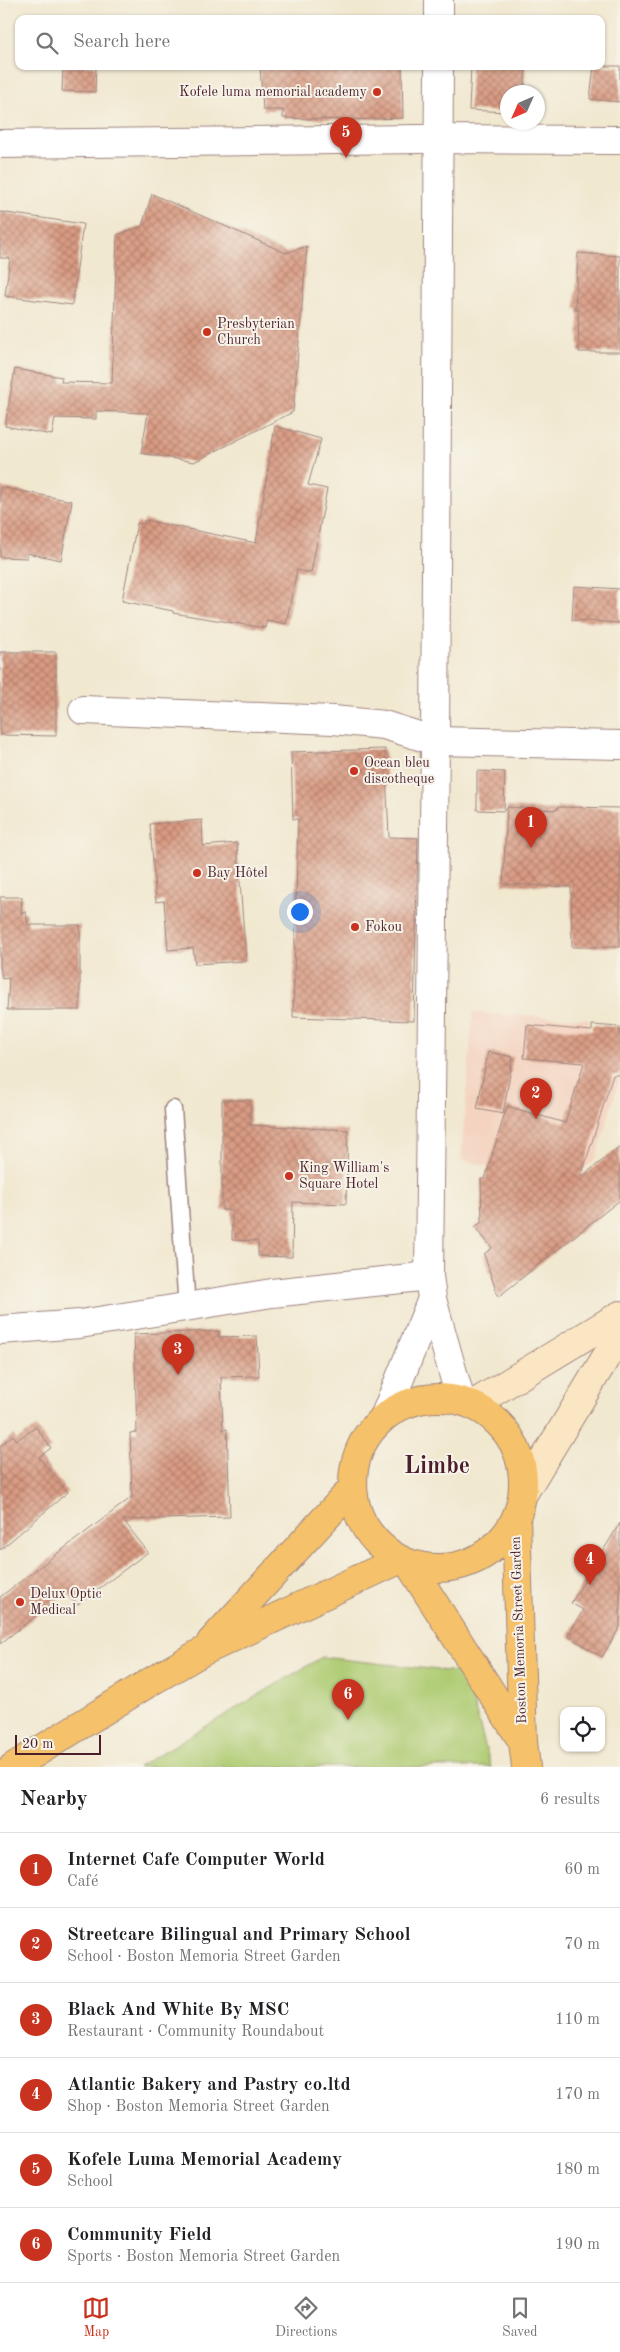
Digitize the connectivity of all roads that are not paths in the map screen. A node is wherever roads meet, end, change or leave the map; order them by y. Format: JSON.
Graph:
{"nodes":[{"id":1,"x":439,"y":0,"type":"edge"},
{"id":2,"x":439,"y":15,"type":"edge"},
{"id":3,"x":439,"y":70,"type":"edge"},
{"id":4,"x":439,"y":139,"type":"junction"},
{"id":5,"x":620,"y":140,"type":"edge"},
{"id":6,"x":0,"y":144,"type":"edge"},
{"id":7,"x":83,"y":710,"type":"dead end"},
{"id":8,"x":435,"y":741,"type":"junction"},
{"id":9,"x":620,"y":745,"type":"edge"},
{"id":10,"x":173,"y":1109,"type":"dead end"},
{"id":11,"x":431,"y":1287,"type":"junction"},
{"id":12,"x":186,"y":1308,"type":"junction"},
{"id":13,"x":620,"y":1316,"type":"edge"},
{"id":14,"x":0,"y":1330,"type":"edge"},
{"id":15,"x":620,"y":1334,"type":"edge"},
{"id":16,"x":467,"y":1403,"type":"junction"},
{"id":17,"x":385,"y":1415,"type":"junction"},
{"id":18,"x":352,"y":1489,"type":"junction"},
{"id":19,"x":519,"y":1506,"type":"junction"},
{"id":20,"x":404,"y":1562,"type":"junction"},
{"id":21,"x":202,"y":1652,"type":"junction"},
{"id":22,"x":524,"y":1755,"type":"edge"},
{"id":23,"x":13,"y":1767,"type":"edge"}],
"edges":[{"from":1,"to":2,"type":"street"},
{"from":3,"to":4,"type":"street"},
{"from":4,"to":5,"type":"street"},
{"from":4,"to":6,"type":"street"},
{"from":4,"to":8,"type":"street"},
{"from":7,"to":8,"type":"street"},
{"from":8,"to":9,"type":"street"},
{"from":8,"to":11,"type":"street"},
{"from":10,"to":12,"type":"lane"},
{"from":11,"to":12,"type":"street"},
{"from":11,"to":16,"type":"street"},
{"from":11,"to":17,"type":"street"},
{"from":12,"to":14,"type":"street"},
{"from":13,"to":16,"type":"main road"},
{"from":15,"to":19,"type":"main road"},
{"from":16,"to":17,"type":"highway"},
{"from":16,"to":19,"type":"highway"},
{"from":17,"to":18,"type":"highway"},
{"from":18,"to":20,"type":"highway"},
{"from":18,"to":21,"type":"highway"},
{"from":19,"to":20,"type":"highway"},
{"from":19,"to":22,"type":"highway","name":"Boston Memoria Street Garden"},
{"from":20,"to":21,"type":"highway"},
{"from":20,"to":22,"type":"highway","name":"Boston Memoria Street Garden"},
{"from":21,"to":23,"type":"highway"}]}
